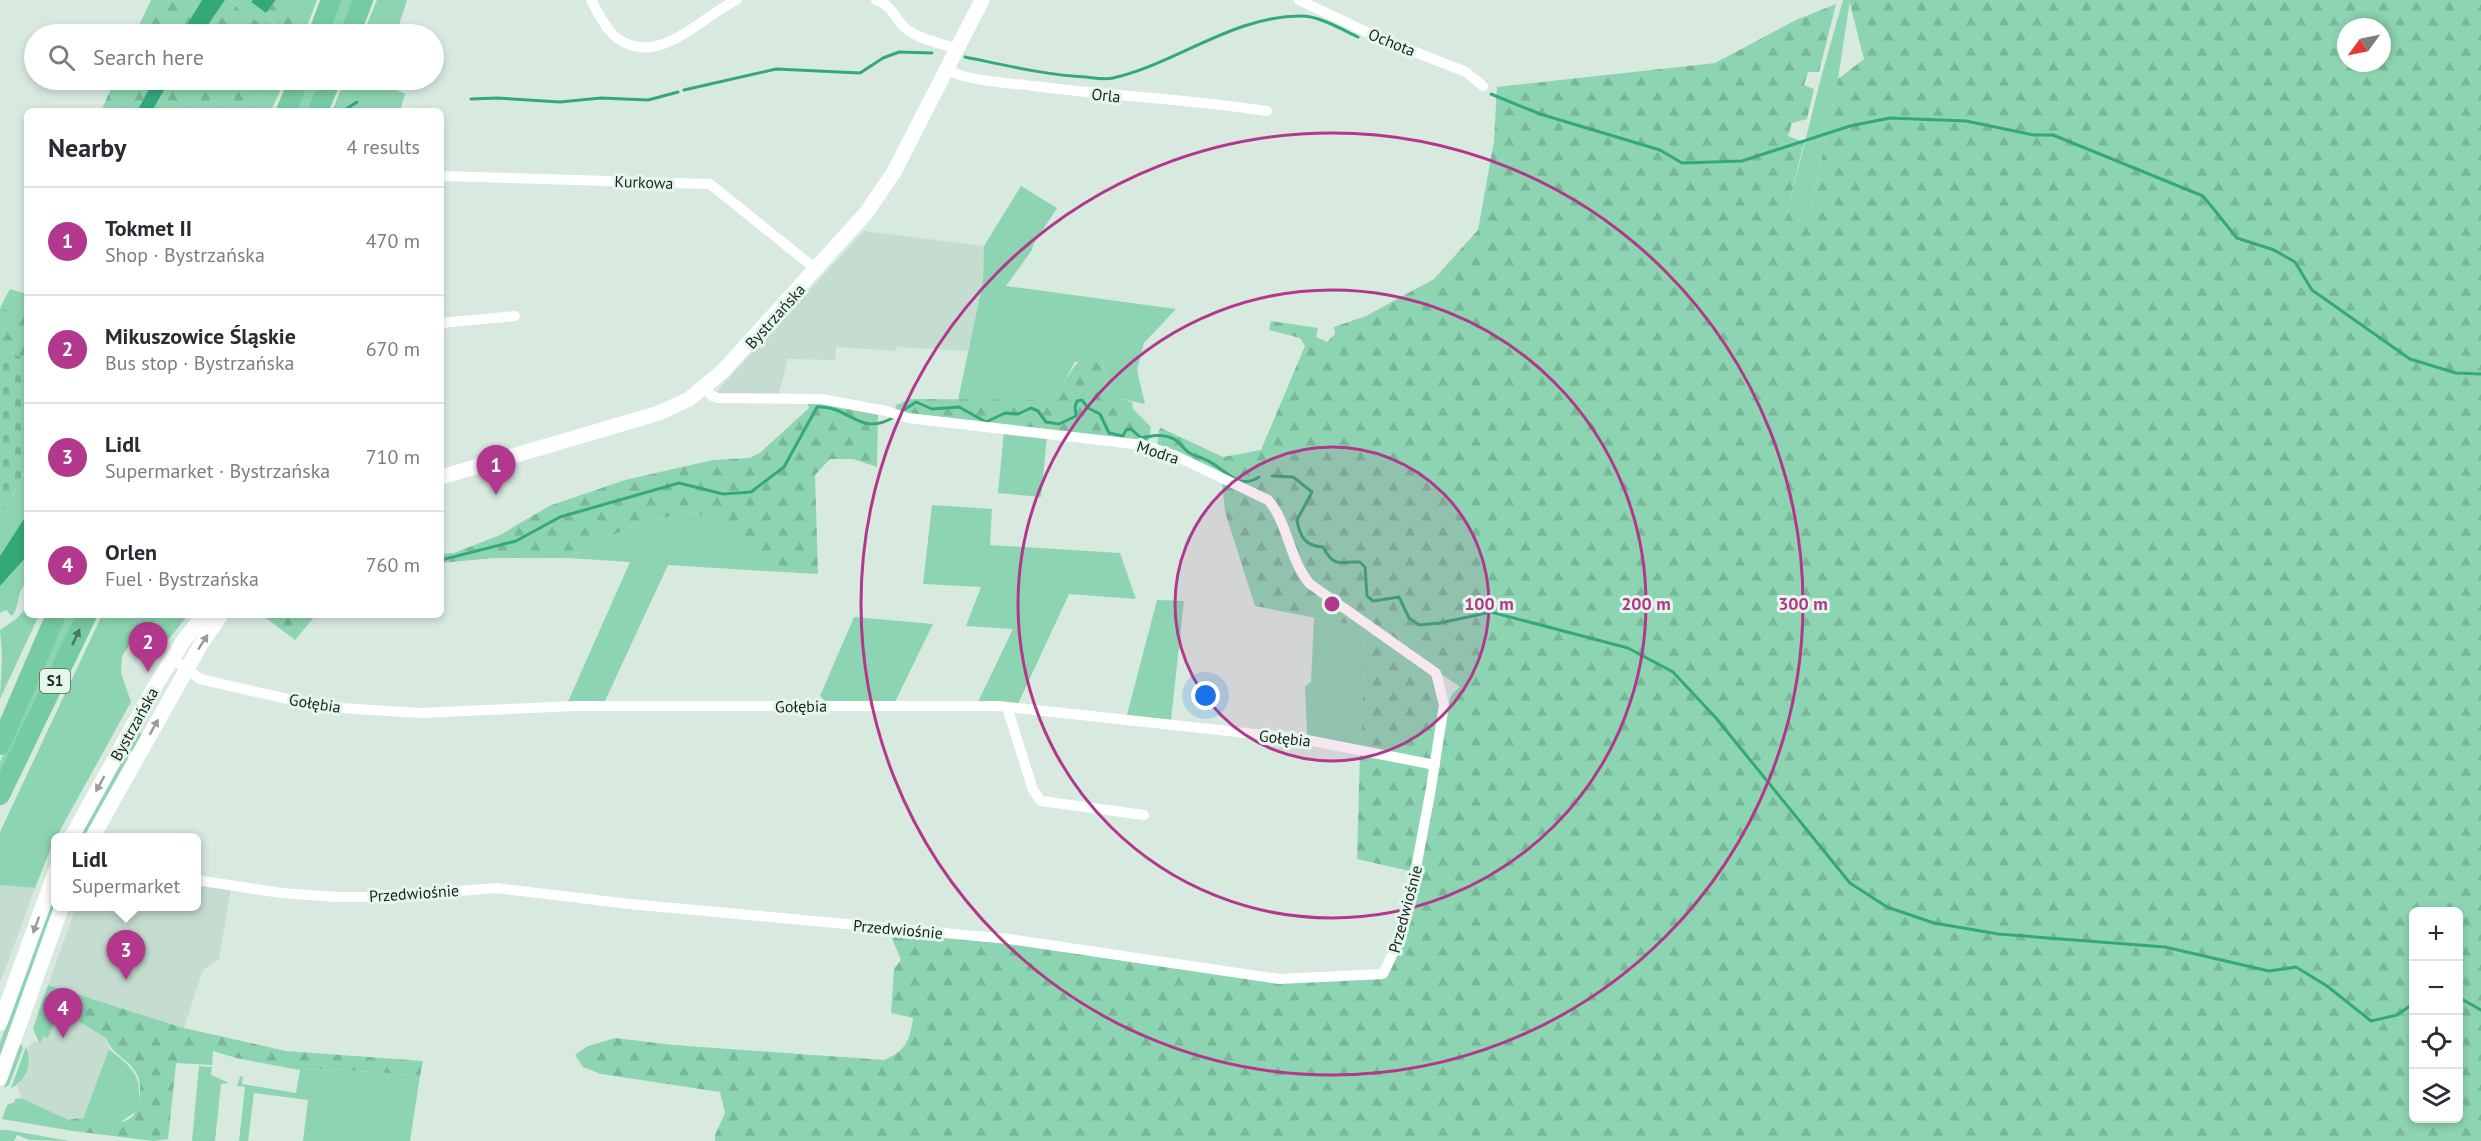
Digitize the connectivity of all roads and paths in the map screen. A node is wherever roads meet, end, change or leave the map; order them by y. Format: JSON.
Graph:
{"nodes":[{"id":1,"x":331,"y":0,"type":"edge"},
{"id":2,"x":363,"y":0,"type":"edge"},
{"id":3,"x":591,"y":0,"type":"edge"},
{"id":4,"x":737,"y":0,"type":"edge"},
{"id":5,"x":876,"y":0,"type":"edge"},
{"id":6,"x":982,"y":0,"type":"edge"},
{"id":7,"x":1299,"y":0,"type":"edge"},
{"id":8,"x":322,"y":24,"type":"edge"},
{"id":9,"x":354,"y":24,"type":"edge"},
{"id":10,"x":958,"y":49,"type":"junction"},
{"id":11,"x":947,"y":70,"type":"junction"},
{"id":12,"x":1483,"y":87,"type":"dead end"},
{"id":13,"x":294,"y":90,"type":"edge"},
{"id":14,"x":327,"y":90,"type":"edge"},
{"id":15,"x":286,"y":108,"type":"edge"},
{"id":16,"x":319,"y":108,"type":"edge"},
{"id":17,"x":1267,"y":111,"type":"dead end"},
{"id":18,"x":444,"y":176,"type":"edge"},
{"id":19,"x":817,"y":270,"type":"junction"},
{"id":20,"x":515,"y":316,"type":"dead end"},
{"id":21,"x":444,"y":323,"type":"edge"},
{"id":22,"x":704,"y":388,"type":"junction"},
{"id":23,"x":444,"y":476,"type":"edge"},
{"id":24,"x":52,"y":618,"type":"edge"},
{"id":25,"x":54,"y":618,"type":"edge"},
{"id":26,"x":86,"y":618,"type":"edge"},
{"id":27,"x":202,"y":618,"type":"edge"},
{"id":28,"x":219,"y":618,"type":"edge"},
{"id":29,"x":172,"y":658,"type":"junction"},
{"id":30,"x":186,"y":670,"type":"junction"},
{"id":31,"x":1007,"y":707,"type":"junction"},
{"id":32,"x":0,"y":714,"type":"edge"},
{"id":33,"x":0,"y":745,"type":"edge"},
{"id":34,"x":1435,"y":765,"type":"junction"},
{"id":35,"x":0,"y":795,"type":"edge"},
{"id":36,"x":1144,"y":815,"type":"dead end"},
{"id":37,"x":73,"y":833,"type":"edge"},
{"id":38,"x":94,"y":833,"type":"edge"},
{"id":39,"x":201,"y":881,"type":"edge"},
{"id":40,"x":51,"y":884,"type":"edge"},
{"id":41,"x":60,"y":911,"type":"edge"},
{"id":42,"x":0,"y":1023,"type":"edge"},
{"id":43,"x":0,"y":1078,"type":"edge"}],
"edges":[{"from":1,"to":8,"type":"highway"},
{"from":2,"to":9,"type":"highway"},
{"from":3,"to":4,"type":"street"},
{"from":5,"to":10,"type":"street"},
{"from":6,"to":10,"type":"main road","name":"Bystrzańska"},
{"from":7,"to":12,"type":"street","name":"Ochota"},
{"from":10,"to":11,"type":"main road","name":"Bystrzańska"},
{"from":11,"to":17,"type":"street","name":"Orla"},
{"from":11,"to":19,"type":"main road","name":"Bystrzańska"},
{"from":13,"to":15,"type":"highway"},
{"from":14,"to":16,"type":"highway"},
{"from":18,"to":19,"type":"street","name":"Kurkowa"},
{"from":19,"to":22,"type":"main road","name":"Bystrzańska"},
{"from":20,"to":21,"type":"street"},
{"from":22,"to":23,"type":"main road","name":"Bystrzańska"},
{"from":22,"to":34,"type":"street","name":"Modra"},
{"from":24,"to":32,"type":"highway"},
{"from":25,"to":33,"type":"highway","number":"S1"},
{"from":35,"to":26,"type":"highway","number":"S1","one_way":true},
{"from":27,"to":29,"type":"main road","name":"Bystrzańska"},
{"from":30,"to":28,"type":"main road","name":"Bystrzańska","one_way":true},
{"from":29,"to":30,"type":"street","name":"Gołębia"},
{"from":29,"to":37,"type":"main road","name":"Bystrzańska","one_way":true},
{"from":30,"to":31,"type":"street","name":"Gołębia"},
{"from":38,"to":30,"type":"main road","name":"Bystrzańska","one_way":true},
{"from":31,"to":34,"type":"street","name":"Gołębia"},
{"from":31,"to":36,"type":"street"},
{"from":34,"to":39,"type":"street","name":"Przedwiośnie"},
{"from":40,"to":42,"type":"main road","one_way":true},
{"from":41,"to":43,"type":"main road"}]}
